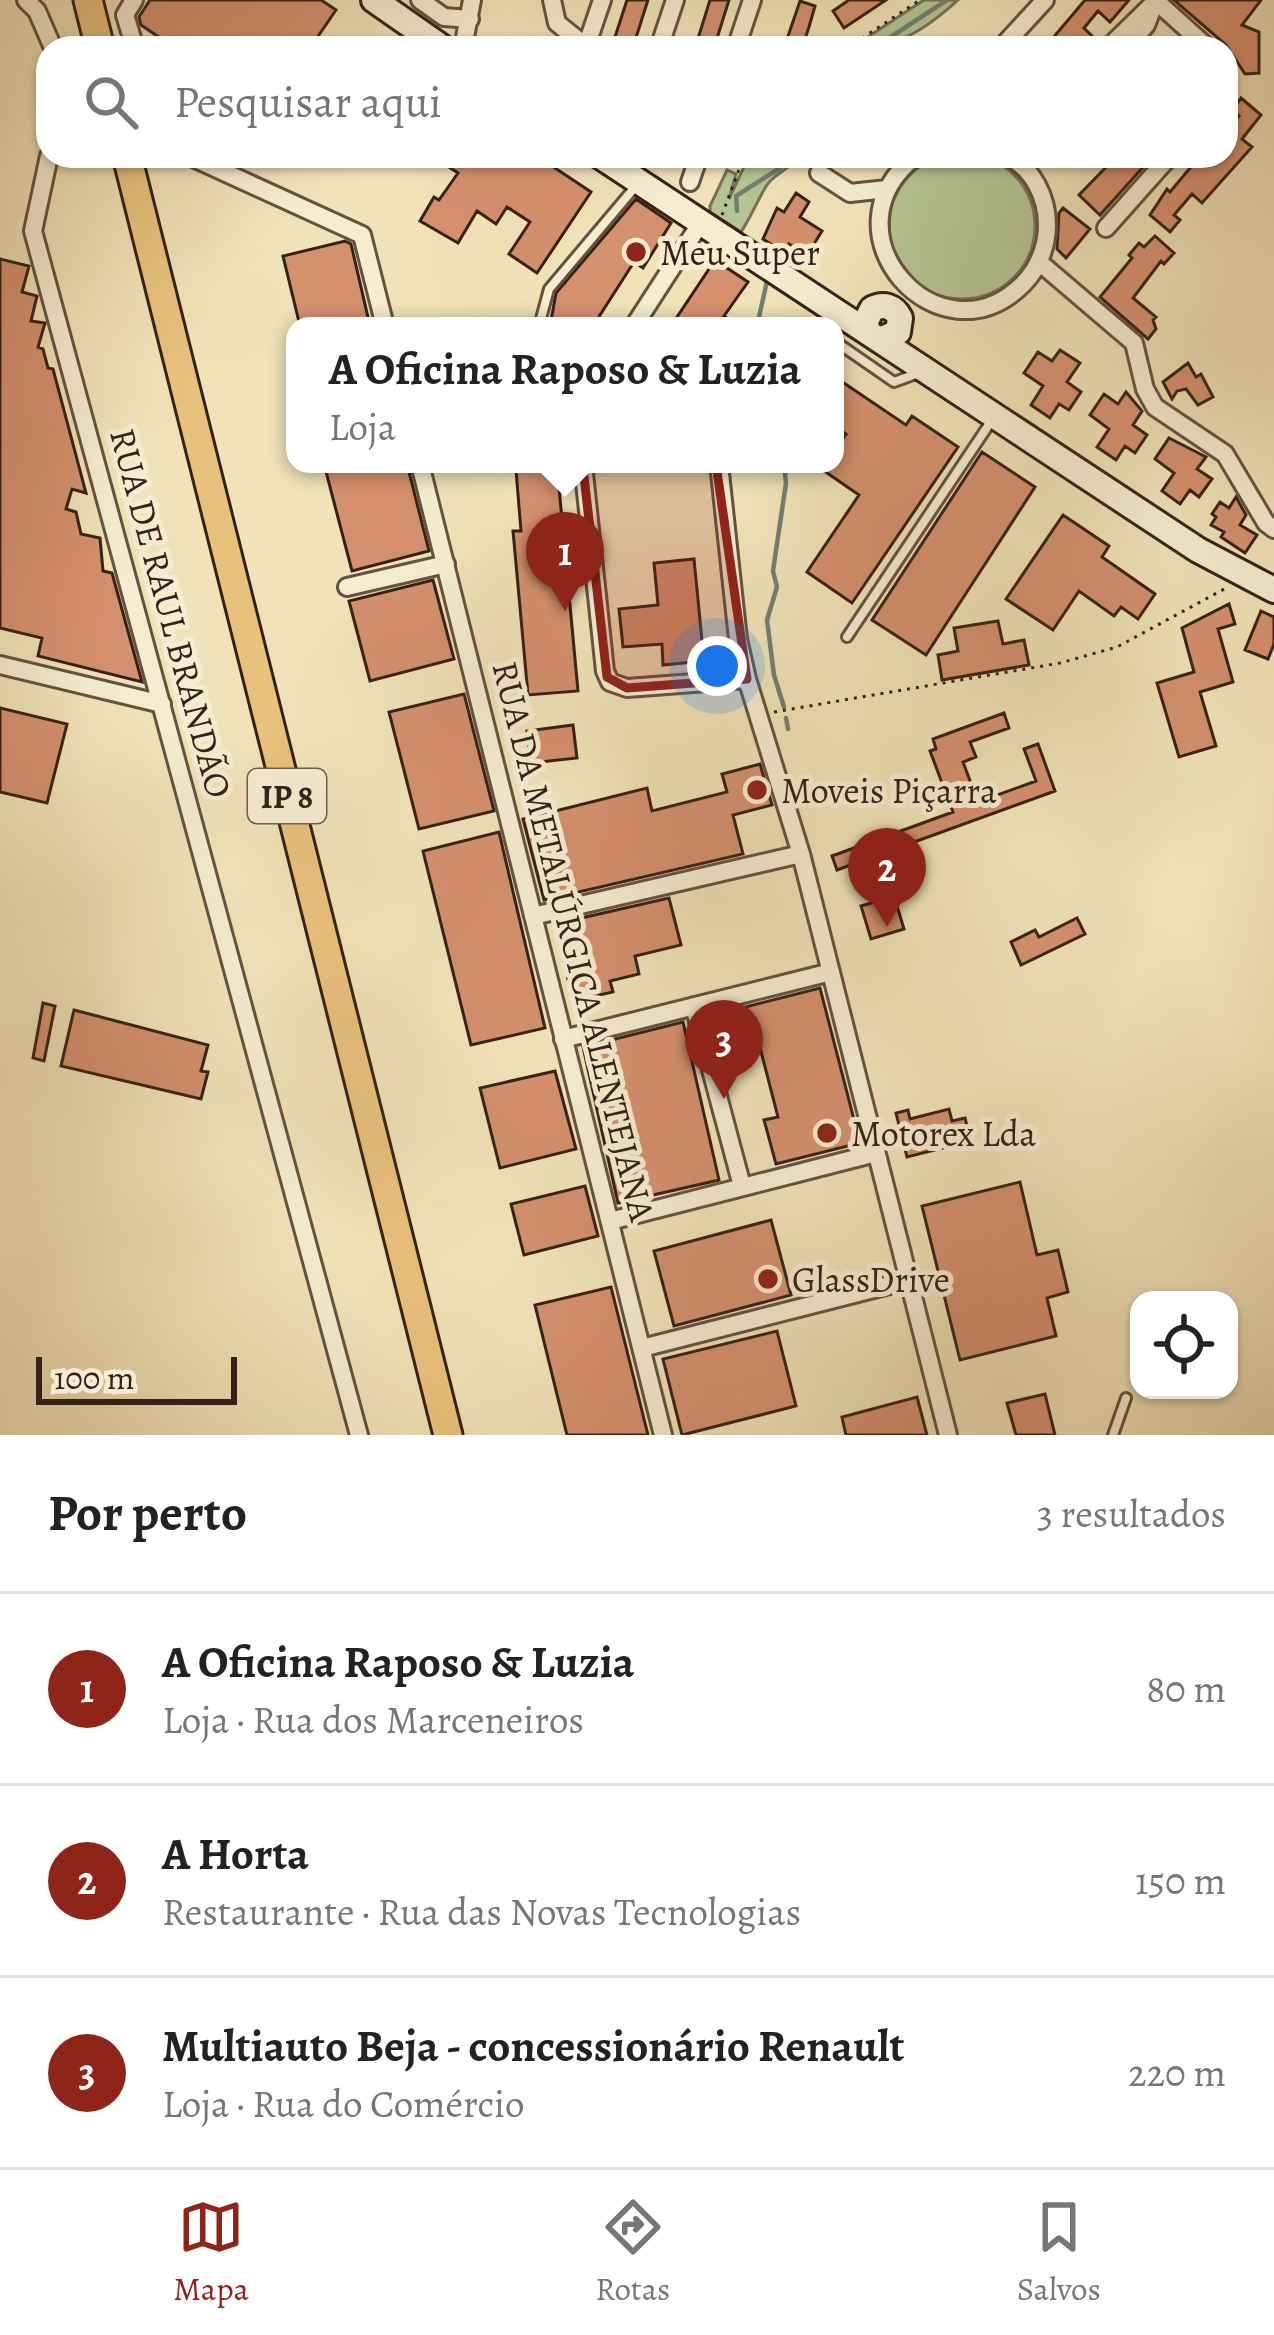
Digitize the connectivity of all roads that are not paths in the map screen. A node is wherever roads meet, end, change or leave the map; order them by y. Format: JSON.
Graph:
{"nodes":[{"id":1,"x":26,"y":0,"type":"edge"},
{"id":2,"x":88,"y":0,"type":"edge"},
{"id":3,"x":134,"y":0,"type":"edge"},
{"id":4,"x":374,"y":0,"type":"edge"},
{"id":5,"x":419,"y":0,"type":"edge"},
{"id":6,"x":552,"y":0,"type":"edge"},
{"id":7,"x":602,"y":0,"type":"edge"},
{"id":8,"x":675,"y":0,"type":"edge"},
{"id":9,"x":752,"y":0,"type":"edge"},
{"id":10,"x":1045,"y":0,"type":"edge"},
{"id":11,"x":1156,"y":0,"type":"edge"},
{"id":12,"x":471,"y":10,"type":"edge"},
{"id":13,"x":48,"y":36,"type":"edge"},
{"id":14,"x":97,"y":36,"type":"edge"},
{"id":15,"x":131,"y":36,"type":"edge"},
{"id":16,"x":426,"y":36,"type":"edge"},
{"id":17,"x":573,"y":36,"type":"edge"},
{"id":18,"x":591,"y":36,"type":"edge"},
{"id":19,"x":663,"y":36,"type":"edge"},
{"id":20,"x":740,"y":36,"type":"edge"},
{"id":21,"x":1012,"y":36,"type":"edge"},
{"id":22,"x":1120,"y":36,"type":"edge"},
{"id":23,"x":1137,"y":36,"type":"edge"},
{"id":24,"x":1195,"y":36,"type":"edge"},
{"id":25,"x":47,"y":168,"type":"edge"},
{"id":26,"x":130,"y":168,"type":"edge"},
{"id":27,"x":215,"y":168,"type":"edge"},
{"id":28,"x":619,"y":168,"type":"edge"},
{"id":29,"x":623,"y":168,"type":"edge"},
{"id":30,"x":695,"y":168,"type":"edge"},
{"id":31,"x":905,"y":168,"type":"edge"},
{"id":32,"x":1022,"y":168,"type":"edge"},
{"id":33,"x":1033,"y":168,"type":"edge"},
{"id":34,"x":1159,"y":168,"type":"edge"},
{"id":35,"x":819,"y":172,"type":"dead end"},
{"id":36,"x":1033,"y":177,"type":"junction"},
{"id":37,"x":690,"y":182,"type":"dead end"},
{"id":38,"x":887,"y":189,"type":"junction"},
{"id":39,"x":710,"y":221,"type":"junction"},
{"id":40,"x":1106,"y":228,"type":"dead end"},
{"id":41,"x":1039,"y":262,"type":"junction"},
{"id":42,"x":895,"y":274,"type":"junction"},
{"id":43,"x":1054,"y":277,"type":"junction"},
{"id":44,"x":1027,"y":280,"type":"junction"},
{"id":45,"x":926,"y":301,"type":"junction"},
{"id":46,"x":384,"y":317,"type":"edge"},
{"id":47,"x":541,"y":317,"type":"edge"},
{"id":48,"x":641,"y":317,"type":"edge"},
{"id":49,"x":831,"y":317,"type":"edge"},
{"id":50,"x":844,"y":321,"type":"edge"},
{"id":51,"x":892,"y":333,"type":"junction"},
{"id":52,"x":844,"y":347,"type":"edge"},
{"id":53,"x":996,"y":413,"type":"junction"},
{"id":54,"x":422,"y":473,"type":"edge"},
{"id":55,"x":584,"y":473,"type":"edge"},
{"id":56,"x":720,"y":473,"type":"edge"},
{"id":57,"x":1274,"y":529,"type":"edge"},
{"id":58,"x":446,"y":564,"type":"junction"},
{"id":59,"x":347,"y":587,"type":"dead end"},
{"id":60,"x":1274,"y":590,"type":"edge"},
{"id":61,"x":847,"y":638,"type":"dead end"},
{"id":62,"x":0,"y":665,"type":"edge"},
{"id":63,"x":748,"y":679,"type":"junction"},
{"id":64,"x":162,"y":704,"type":"junction"},
{"id":65,"x":801,"y":854,"type":"junction"},
{"id":66,"x":533,"y":916,"type":"junction"},
{"id":67,"x":831,"y":972,"type":"junction"},
{"id":68,"x":694,"y":1006,"type":"junction"},
{"id":69,"x":563,"y":1039,"type":"junction"},
{"id":70,"x":876,"y":1153,"type":"junction"},
{"id":71,"x":742,"y":1186,"type":"junction"},
{"id":72,"x":610,"y":1221,"type":"junction"},
{"id":73,"x":909,"y":1280,"type":"junction"},
{"id":74,"x":642,"y":1348,"type":"junction"},
{"id":75,"x":1126,"y":1398,"type":"dead end"},
{"id":76,"x":359,"y":1435,"type":"edge"},
{"id":77,"x":448,"y":1435,"type":"edge"},
{"id":78,"x":663,"y":1435,"type":"edge"},
{"id":79,"x":947,"y":1435,"type":"edge"},
{"id":80,"x":1113,"y":1435,"type":"edge"}],
"edges":[{"from":1,"to":13,"type":"street"},
{"from":2,"to":14,"type":"main road"},
{"from":3,"to":15,"type":"street"},
{"from":4,"to":16,"type":"main road"},
{"from":5,"to":12,"type":"street"},
{"from":6,"to":17,"type":"street"},
{"from":7,"to":18,"type":"street"},
{"from":8,"to":19,"type":"street"},
{"from":9,"to":20,"type":"street"},
{"from":10,"to":21,"type":"street"},
{"from":11,"to":22,"type":"street"},
{"from":11,"to":23,"type":"street"},
{"from":11,"to":24,"type":"street"},
{"from":25,"to":64,"type":"street","name":"RUA DE RAUL BRANDÃO"},
{"from":26,"to":77,"type":"main road","number":"IP 8"},
{"from":27,"to":46,"type":"street"},
{"from":28,"to":47,"type":"lane"},
{"from":29,"to":39,"type":"main road"},
{"from":30,"to":37,"type":"street"},
{"from":31,"to":38,"type":"street"},
{"from":32,"to":36,"type":"street"},
{"from":33,"to":36,"type":"street"},
{"from":34,"to":40,"type":"street"},
{"from":35,"to":38,"type":"street"},
{"from":36,"to":41,"type":"street"},
{"from":38,"to":42,"type":"street"},
{"from":39,"to":48,"type":"street"},
{"from":39,"to":49,"type":"main road"},
{"from":41,"to":43,"type":"street"},
{"from":41,"to":44,"type":"street"},
{"from":42,"to":45,"type":"street"},
{"from":42,"to":51,"type":"street"},
{"from":43,"to":44,"type":"street"},
{"from":43,"to":57,"type":"street"},
{"from":44,"to":45,"type":"street"},
{"from":45,"to":51,"type":"street"},
{"from":50,"to":51,"type":"main road"},
{"from":51,"to":52,"type":"lane"},
{"from":51,"to":53,"type":"main road"},
{"from":53,"to":60,"type":"main road"},
{"from":53,"to":61,"type":"lane"},
{"from":54,"to":58,"type":"street","name":"RUA DA METALÚRGICA ALENTEJANA"},
{"from":55,"to":63,"type":"street"},
{"from":56,"to":63,"type":"street"},
{"from":58,"to":59,"type":"street"},
{"from":58,"to":66,"type":"street","name":"RUA DA METALÚRGICA ALENTEJANA"},
{"from":62,"to":64,"type":"street"},
{"from":63,"to":65,"type":"street"},
{"from":64,"to":76,"type":"street","name":"RUA DE RAUL BRANDÃO"},
{"from":65,"to":66,"type":"street"},
{"from":65,"to":67,"type":"street"},
{"from":66,"to":69,"type":"street","name":"RUA DA METALÚRGICA ALENTEJANA"},
{"from":67,"to":68,"type":"street"},
{"from":67,"to":70,"type":"street"},
{"from":68,"to":69,"type":"street"},
{"from":68,"to":71,"type":"street"},
{"from":69,"to":72,"type":"street","name":"RUA DA METALÚRGICA ALENTEJANA"},
{"from":70,"to":71,"type":"street"},
{"from":70,"to":73,"type":"street"},
{"from":71,"to":72,"type":"street"},
{"from":72,"to":74,"type":"street","name":"RUA DA METALÚRGICA ALENTEJANA"},
{"from":73,"to":74,"type":"street"},
{"from":73,"to":79,"type":"street"},
{"from":74,"to":78,"type":"street","name":"RUA DA METALÚRGICA ALENTEJANA"},
{"from":75,"to":80,"type":"lane"}]}
